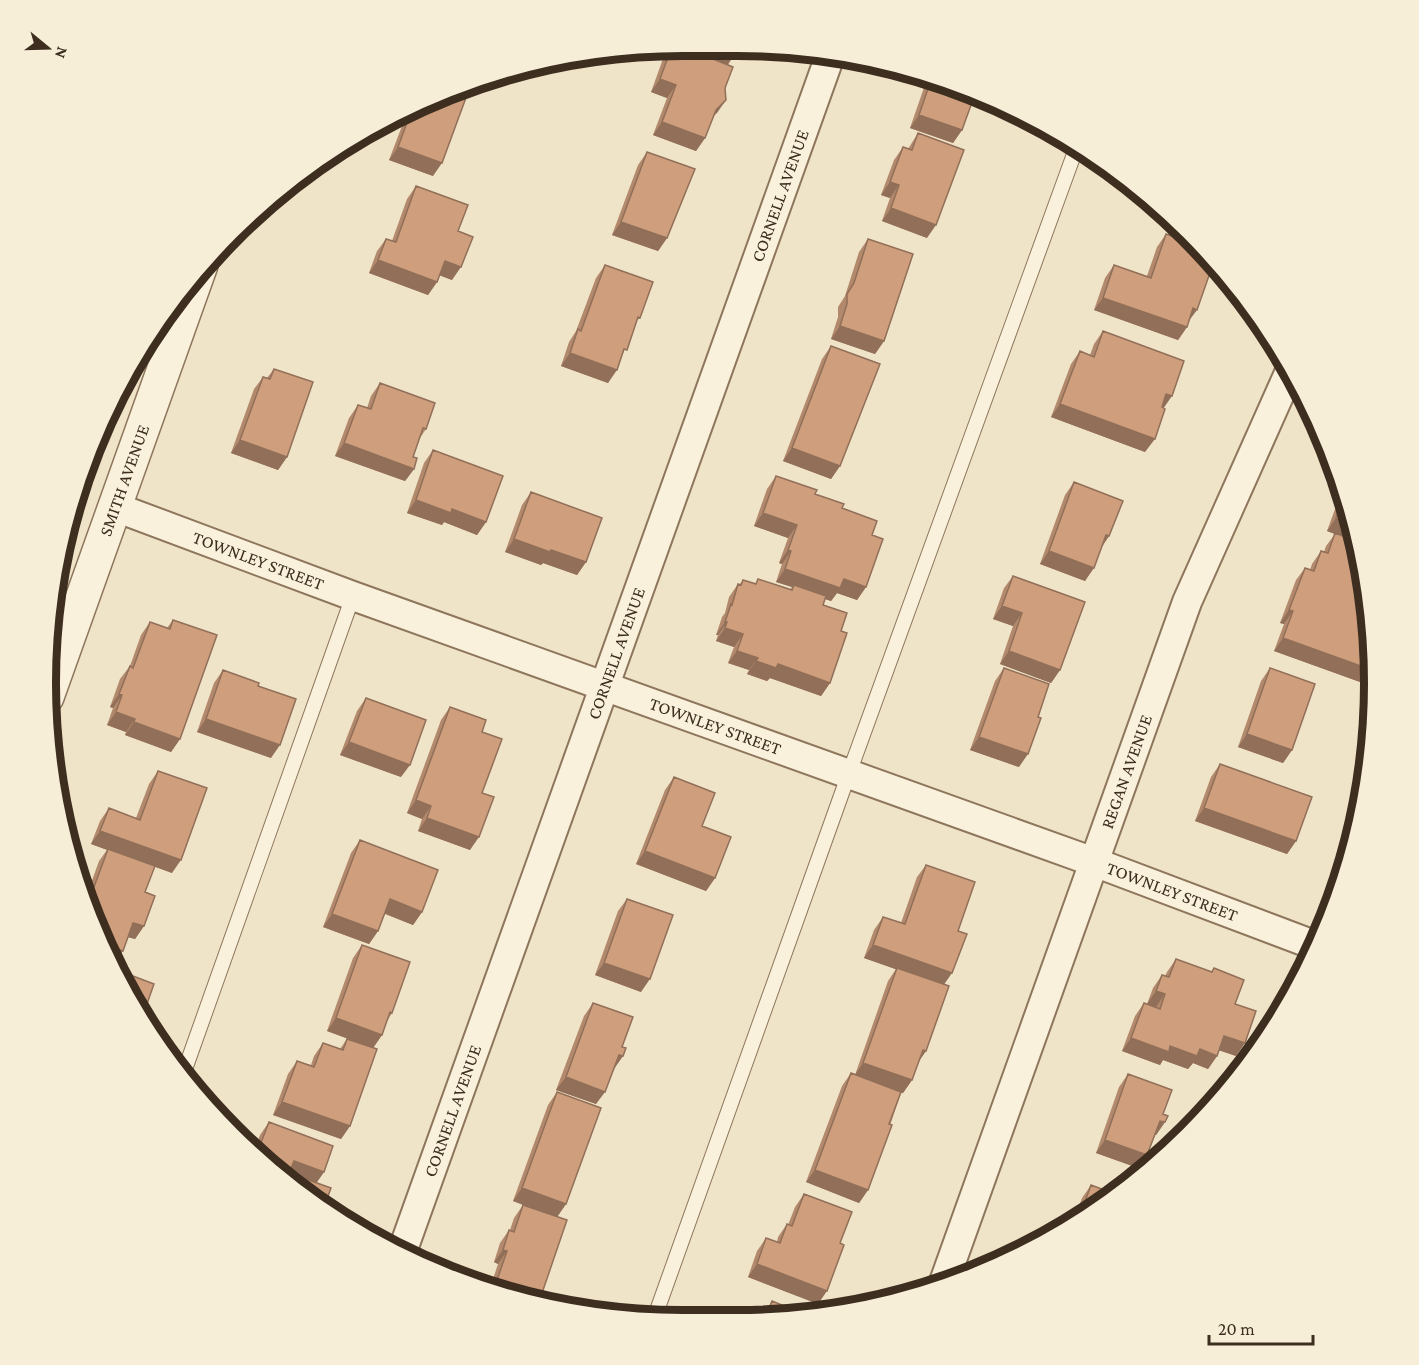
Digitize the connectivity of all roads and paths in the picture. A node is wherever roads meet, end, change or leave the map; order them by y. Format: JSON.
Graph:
{"nodes":[{"id":1,"x":828,"y":63,"type":"edge"},
{"id":2,"x":1074,"y":154,"type":"edge"},
{"id":3,"x":191,"y":294,"type":"edge"},
{"id":4,"x":1286,"y":381,"type":"edge"},
{"id":5,"x":115,"y":507,"type":"junction"},
{"id":6,"x":353,"y":596,"type":"junction"},
{"id":7,"x":56,"y":671,"type":"edge"},
{"id":8,"x":604,"y":686,"type":"junction"},
{"id":9,"x":848,"y":776,"type":"junction"},
{"id":10,"x":1094,"y":862,"type":"junction"},
{"id":11,"x":1307,"y":942,"type":"edge"},
{"id":12,"x":186,"y":1066,"type":"edge"},
{"id":13,"x":404,"y":1245,"type":"edge"},
{"id":14,"x":947,"y":1273,"type":"edge"},
{"id":15,"x":658,"y":1309,"type":"edge"}],
"edges":[{"from":1,"to":8,"type":"street","name":"CORNELL AVENUE"},
{"from":2,"to":9,"type":"lane"},
{"from":3,"to":5,"type":"street","name":"SMITH AVENUE"},
{"from":4,"to":10,"type":"street","name":"REGAN AVENUE"},
{"from":5,"to":6,"type":"street","name":"TOWNLEY STREET"},
{"from":5,"to":7,"type":"street","name":"SMITH AVENUE"},
{"from":6,"to":8,"type":"street","name":"TOWNLEY STREET"},
{"from":6,"to":12,"type":"lane"},
{"from":8,"to":9,"type":"street","name":"TOWNLEY STREET"},
{"from":8,"to":13,"type":"street","name":"CORNELL AVENUE"},
{"from":9,"to":10,"type":"street","name":"TOWNLEY STREET"},
{"from":9,"to":15,"type":"lane"},
{"from":10,"to":11,"type":"street","name":"TOWNLEY STREET"},
{"from":10,"to":14,"type":"street","name":"REGAN AVENUE"}]}
